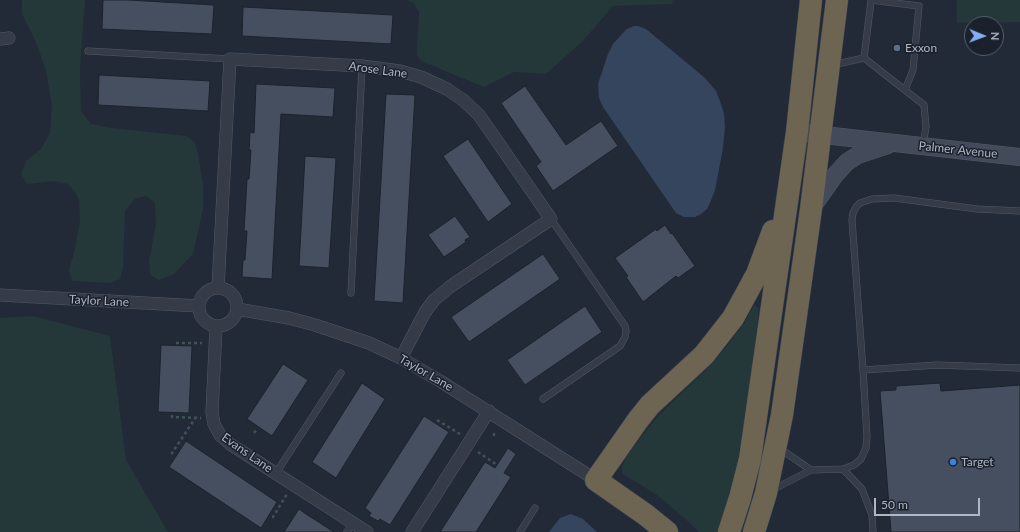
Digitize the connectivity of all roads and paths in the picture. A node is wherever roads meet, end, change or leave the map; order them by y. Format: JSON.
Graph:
{"nodes":[{"id":1,"x":811,"y":0,"type":"edge"},
{"id":2,"x":837,"y":0,"type":"edge"},
{"id":3,"x":871,"y":0,"type":"edge"},
{"id":4,"x":88,"y":51,"type":"dead end"},
{"id":5,"x":864,"y":58,"type":"junction"},
{"id":6,"x":230,"y":59,"type":"junction"},
{"id":7,"x":362,"y":66,"type":"junction"},
{"id":8,"x":829,"y":66,"type":"junction"},
{"id":9,"x":905,"y":90,"type":"junction"},
{"id":10,"x":797,"y":132,"type":"junction"},
{"id":11,"x":820,"y":135,"type":"junction"},
{"id":12,"x":896,"y":143,"type":"junction"},
{"id":13,"x":923,"y":146,"type":"junction"},
{"id":14,"x":1020,"y":157,"type":"edge"},
{"id":15,"x":789,"y":186,"type":"junction"},
{"id":16,"x":811,"y":209,"type":"junction"},
{"id":17,"x":1020,"y":211,"type":"edge"},
{"id":18,"x":551,"y":219,"type":"junction"},
{"id":19,"x":218,"y":288,"type":"junction"},
{"id":20,"x":351,"y":293,"type":"dead end"},
{"id":21,"x":0,"y":295,"type":"edge"},
{"id":22,"x":199,"y":306,"type":"junction"},
{"id":23,"x":237,"y":309,"type":"junction"},
{"id":24,"x":216,"y":327,"type":"junction"},
{"id":25,"x":176,"y":343,"type":"dead end"},
{"id":26,"x":205,"y":343,"type":"dead end"},
{"id":27,"x":401,"y":358,"type":"junction"},
{"id":28,"x":1020,"y":368,"type":"edge"},
{"id":29,"x":863,"y":370,"type":"junction"},
{"id":30,"x":341,"y":373,"type":"dead end"},
{"id":31,"x":543,"y":399,"type":"dead end"},
{"id":32,"x":489,"y":411,"type":"junction"},
{"id":33,"x":172,"y":415,"type":"dead end"},
{"id":34,"x":196,"y":418,"type":"junction"},
{"id":35,"x":202,"y":418,"type":"dead end"},
{"id":36,"x":437,"y":420,"type":"dead end"},
{"id":37,"x":256,"y":430,"type":"dead end"},
{"id":38,"x":254,"y":433,"type":"dead end"},
{"id":39,"x":462,"y":435,"type":"dead end"},
{"id":40,"x":776,"y":446,"type":"junction"},
{"id":41,"x":477,"y":452,"type":"dead end"},
{"id":42,"x":173,"y":454,"type":"dead end"},
{"id":43,"x":500,"y":467,"type":"dead end"},
{"id":44,"x":843,"y":469,"type":"junction"},
{"id":45,"x":811,"y":470,"type":"junction"},
{"id":46,"x":276,"y":473,"type":"junction"},
{"id":47,"x":596,"y":480,"type":"junction"},
{"id":48,"x":766,"y":493,"type":"junction"},
{"id":49,"x":288,"y":494,"type":"dead end"},
{"id":50,"x":535,"y":508,"type":"dead end"},
{"id":51,"x":272,"y":517,"type":"dead end"},
{"id":52,"x":350,"y":528,"type":"edge"},
{"id":53,"x":367,"y":532,"type":"edge"},
{"id":54,"x":412,"y":532,"type":"edge"},
{"id":55,"x":520,"y":532,"type":"edge"},
{"id":56,"x":666,"y":532,"type":"edge"},
{"id":57,"x":729,"y":532,"type":"edge"},
{"id":58,"x":754,"y":532,"type":"edge"},
{"id":59,"x":873,"y":532,"type":"edge"}],
"edges":[{"from":1,"to":10,"type":"highway"},
{"from":2,"to":8,"type":"highway"},
{"from":3,"to":5,"type":"lane"},
{"from":3,"to":9,"type":"lane"},
{"from":4,"to":6,"type":"lane"},
{"from":5,"to":8,"type":"lane"},
{"from":5,"to":9,"type":"lane"},
{"from":6,"to":7,"type":"street","name":"Arose Lane"},
{"from":6,"to":19,"type":"street"},
{"from":7,"to":18,"type":"street","name":"Arose Lane"},
{"from":7,"to":20,"type":"lane"},
{"from":8,"to":11,"type":"highway"},
{"from":9,"to":13,"type":"lane"},
{"from":10,"to":11,"type":"street","name":"Palmer Avenue"},
{"from":10,"to":15,"type":"highway"},
{"from":11,"to":12,"type":"street","name":"Palmer Avenue"},
{"from":11,"to":16,"type":"highway"},
{"from":12,"to":13,"type":"street","name":"Palmer Avenue"},
{"from":12,"to":16,"type":"street","name":"Palmer Avenue"},
{"from":13,"to":14,"type":"street","name":"Palmer Avenue"},
{"from":15,"to":47,"type":"highway"},
{"from":15,"to":57,"type":"highway"},
{"from":16,"to":40,"type":"highway"},
{"from":17,"to":29,"type":"lane"},
{"from":18,"to":27,"type":"street"},
{"from":18,"to":31,"type":"lane"},
{"from":19,"to":22,"type":"street"},
{"from":19,"to":23,"type":"street"},
{"from":21,"to":22,"type":"street","name":"Taylor Lane"},
{"from":22,"to":24,"type":"street"},
{"from":23,"to":24,"type":"street"},
{"from":23,"to":27,"type":"street","name":"Taylor Lane"},
{"from":24,"to":46,"type":"street","name":"Evans Lane"},
{"from":25,"to":26,"type":"path"},
{"from":27,"to":32,"type":"street","name":"Taylor Lane"},
{"from":28,"to":29,"type":"lane"},
{"from":29,"to":44,"type":"lane"},
{"from":30,"to":46,"type":"lane"},
{"from":32,"to":47,"type":"street","name":"Taylor Lane"},
{"from":32,"to":54,"type":"street"},
{"from":33,"to":34,"type":"path"},
{"from":34,"to":35,"type":"path"},
{"from":34,"to":42,"type":"path"},
{"from":36,"to":39,"type":"path"},
{"from":37,"to":38,"type":"path"},
{"from":40,"to":45,"type":"lane"},
{"from":40,"to":48,"type":"highway"},
{"from":41,"to":43,"type":"path"},
{"from":44,"to":45,"type":"lane"},
{"from":44,"to":59,"type":"lane"},
{"from":45,"to":48,"type":"lane"},
{"from":46,"to":52,"type":"street","name":"Evans Lane"},
{"from":47,"to":56,"type":"highway"},
{"from":48,"to":58,"type":"highway"},
{"from":49,"to":51,"type":"path"},
{"from":50,"to":55,"type":"lane"},
{"from":52,"to":53,"type":"street","name":"Evans Lane"}]}
